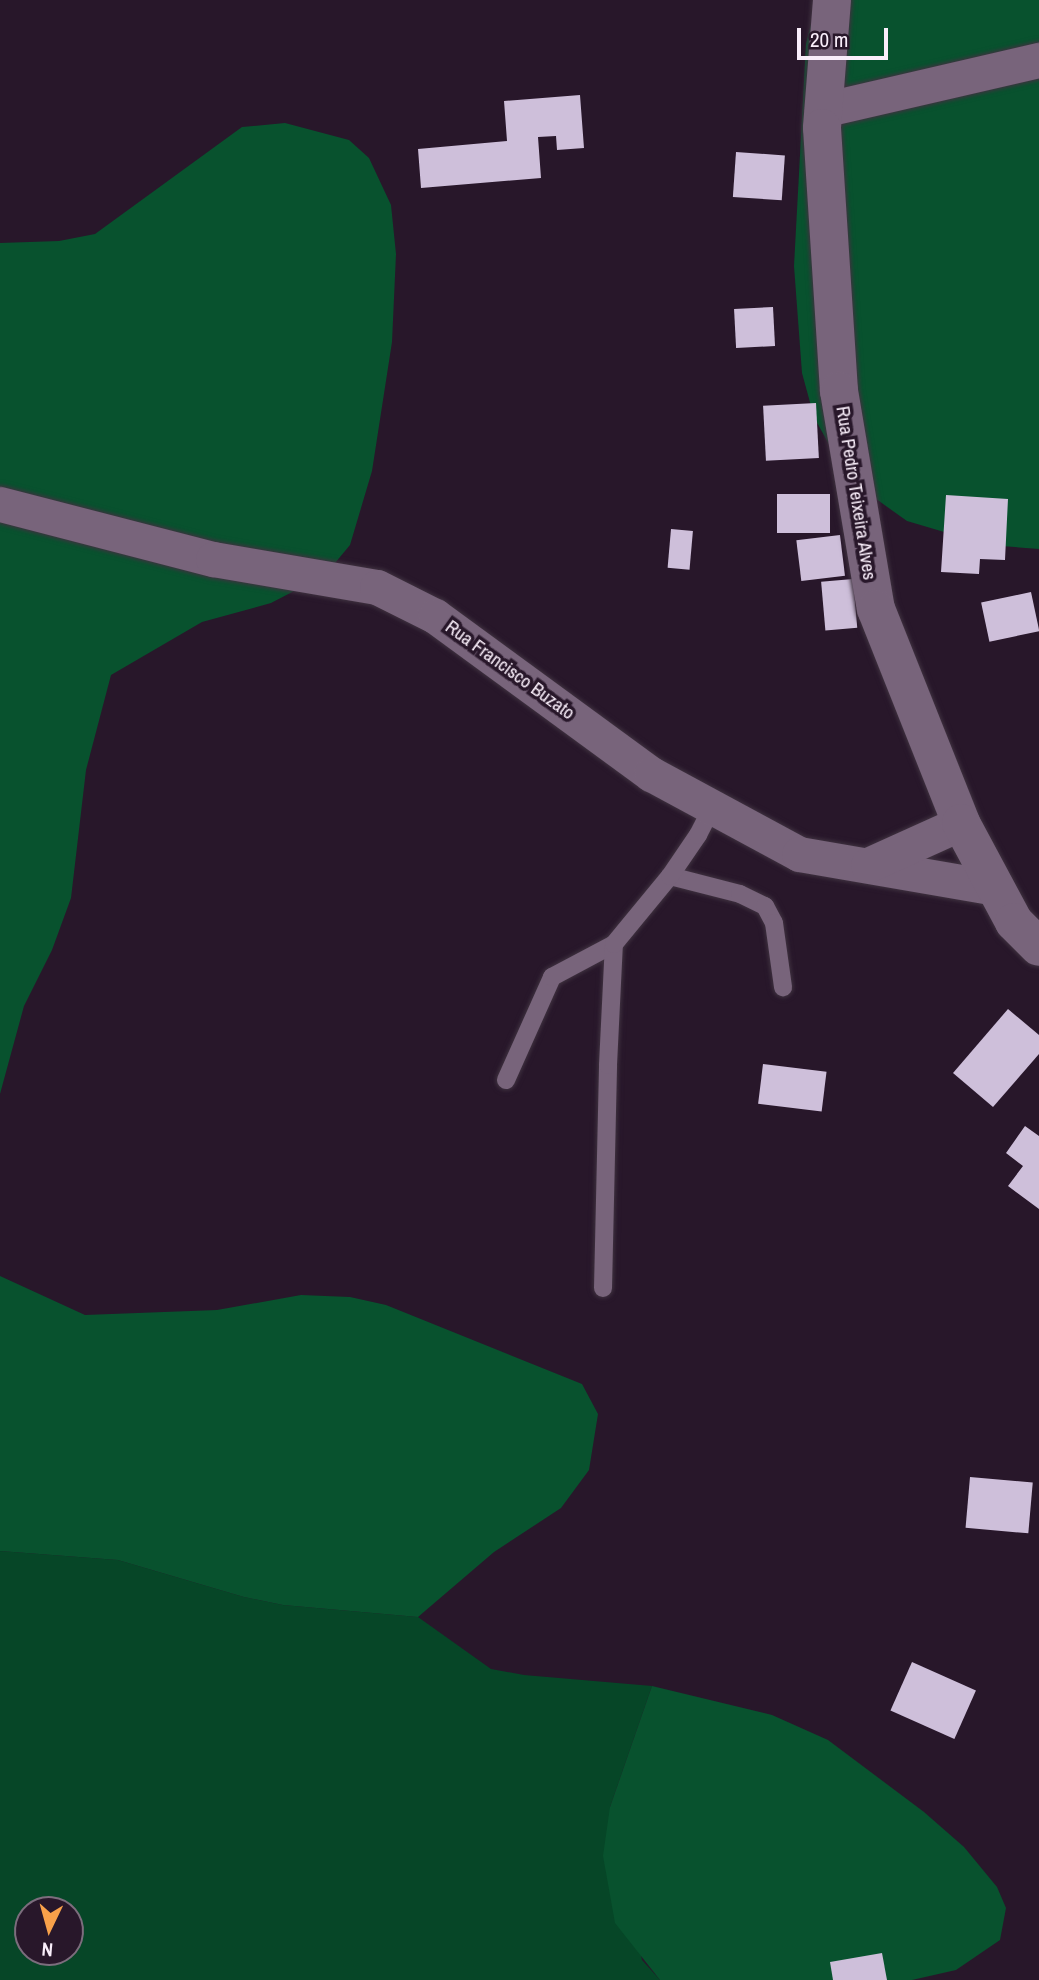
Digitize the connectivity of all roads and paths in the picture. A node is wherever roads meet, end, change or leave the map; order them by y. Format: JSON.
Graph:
{"nodes":[{"id":1,"x":832,"y":0,"type":"edge"},
{"id":2,"x":1039,"y":60,"type":"edge"},
{"id":3,"x":822,"y":110,"type":"junction"},
{"id":4,"x":0,"y":504,"type":"edge"},
{"id":5,"x":712,"y":807,"type":"junction"},
{"id":6,"x":961,"y":823,"type":"junction"},
{"id":7,"x":868,"y":865,"type":"junction"},
{"id":8,"x":670,"y":876,"type":"junction"},
{"id":9,"x":996,"y":888,"type":"junction"},
{"id":10,"x":614,"y":944,"type":"junction"},
{"id":11,"x":1039,"y":947,"type":"edge"},
{"id":12,"x":783,"y":987,"type":"dead end"},
{"id":13,"x":506,"y":1080,"type":"dead end"},
{"id":14,"x":603,"y":1288,"type":"dead end"}],
"edges":[{"from":1,"to":3,"type":"street","name":"Rua Pedro Teixeira Alves"},
{"from":2,"to":3,"type":"street"},
{"from":3,"to":6,"type":"street","name":"Rua Pedro Teixeira Alves"},
{"from":4,"to":5,"type":"street","name":"Rua Francisco Buzato"},
{"from":5,"to":7,"type":"street","name":"Rua Francisco Buzato"},
{"from":5,"to":8,"type":"lane"},
{"from":6,"to":7,"type":"street"},
{"from":6,"to":9,"type":"street","name":"Rua Pedro Teixeira Alves"},
{"from":7,"to":9,"type":"street","name":"Rua Francisco Buzato"},
{"from":8,"to":10,"type":"lane"},
{"from":8,"to":12,"type":"lane"},
{"from":9,"to":11,"type":"street","name":"Rua Pedro Teixeira Alves"},
{"from":10,"to":13,"type":"lane"},
{"from":10,"to":14,"type":"lane"}]}
